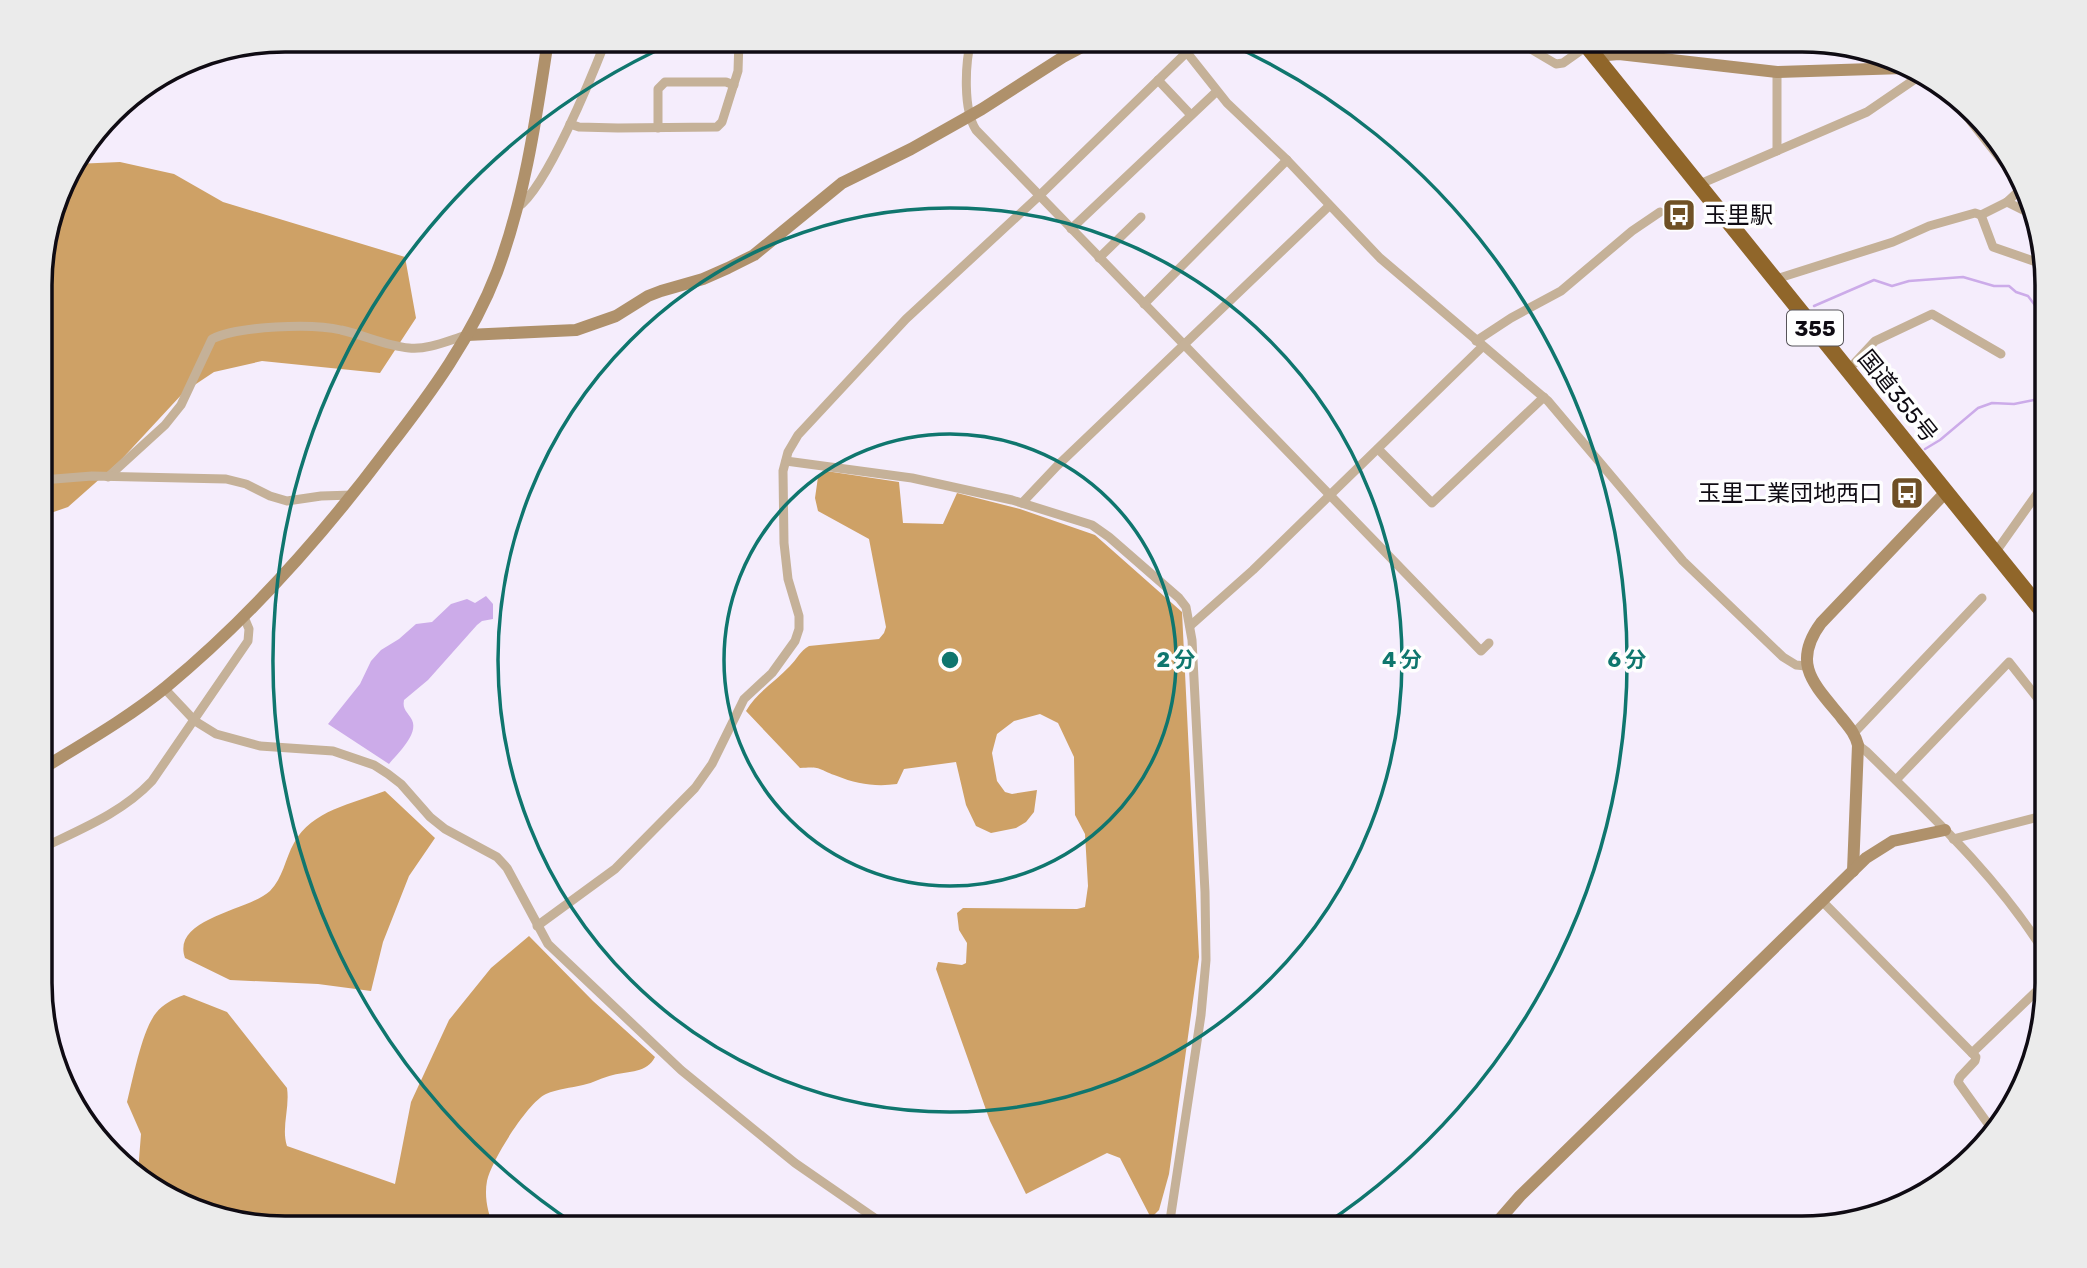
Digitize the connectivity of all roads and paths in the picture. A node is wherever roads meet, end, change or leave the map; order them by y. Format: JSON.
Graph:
{"nodes":[{"id":1,"x":546,"y":52,"type":"edge"},
{"id":2,"x":601,"y":52,"type":"edge"},
{"id":3,"x":739,"y":52,"type":"edge"},
{"id":4,"x":970,"y":52,"type":"edge"},
{"id":5,"x":1072,"y":52,"type":"edge"},
{"id":6,"x":1187,"y":52,"type":"joint"},
{"id":7,"x":1536,"y":52,"type":"edge"},
{"id":8,"x":1580,"y":52,"type":"edge"},
{"id":9,"x":1592,"y":52,"type":"edge"},
{"id":10,"x":1673,"y":52,"type":"edge"},
{"id":11,"x":1887,"y":69,"type":"edge"},
{"id":12,"x":1777,"y":72,"type":"junction"},
{"id":13,"x":1158,"y":80,"type":"junction"},
{"id":14,"x":1912,"y":81,"type":"edge"},
{"id":15,"x":734,"y":85,"type":"junction"},
{"id":16,"x":1216,"y":92,"type":"junction"},
{"id":17,"x":1191,"y":115,"type":"junction"},
{"id":18,"x":970,"y":116,"type":"junction"},
{"id":19,"x":570,"y":124,"type":"junction"},
{"id":20,"x":658,"y":128,"type":"junction"},
{"id":21,"x":1777,"y":151,"type":"junction"},
{"id":22,"x":1287,"y":160,"type":"junction"},
{"id":23,"x":1700,"y":184,"type":"junction"},
{"id":24,"x":2015,"y":193,"type":"edge"},
{"id":25,"x":1039,"y":197,"type":"junction"},
{"id":26,"x":2007,"y":202,"type":"junction"},
{"id":27,"x":1329,"y":205,"type":"junction"},
{"id":28,"x":519,"y":207,"type":"junction"},
{"id":29,"x":2021,"y":209,"type":"edge"},
{"id":30,"x":1660,"y":212,"type":"dead end"},
{"id":31,"x":1981,"y":215,"type":"junction"},
{"id":32,"x":1141,"y":217,"type":"dead end"},
{"id":33,"x":1071,"y":229,"type":"junction"},
{"id":34,"x":1099,"y":258,"type":"junction"},
{"id":35,"x":2033,"y":261,"type":"edge"},
{"id":36,"x":1776,"y":279,"type":"junction"},
{"id":37,"x":1144,"y":304,"type":"junction"},
{"id":38,"x":467,"y":335,"type":"junction"},
{"id":39,"x":1479,"y":344,"type":"junction"},
{"id":40,"x":1184,"y":345,"type":"junction"},
{"id":41,"x":2001,"y":354,"type":"dead end"},
{"id":42,"x":1848,"y":370,"type":"junction"},
{"id":43,"x":1544,"y":397,"type":"junction"},
{"id":44,"x":1378,"y":449,"type":"junction"},
{"id":45,"x":786,"y":461,"type":"junction"},
{"id":46,"x":108,"y":477,"type":"junction"},
{"id":47,"x":52,"y":478,"type":"edge"},
{"id":48,"x":1946,"y":492,"type":"junction"},
{"id":49,"x":353,"y":495,"type":"junction"},
{"id":50,"x":1330,"y":496,"type":"junction"},
{"id":51,"x":2034,"y":498,"type":"edge"},
{"id":52,"x":1022,"y":503,"type":"junction"},
{"id":53,"x":1996,"y":553,"type":"junction"},
{"id":54,"x":1982,"y":598,"type":"dead end"},
{"id":55,"x":2034,"y":601,"type":"edge"},
{"id":56,"x":244,"y":617,"type":"junction"},
{"id":57,"x":1190,"y":626,"type":"junction"},
{"id":58,"x":1489,"y":643,"type":"dead end"},
{"id":59,"x":1806,"y":666,"type":"junction"},
{"id":60,"x":164,"y":688,"type":"junction"},
{"id":61,"x":2034,"y":694,"type":"edge"},
{"id":62,"x":195,"y":720,"type":"junction"},
{"id":63,"x":1856,"y":739,"type":"junction"},
{"id":64,"x":52,"y":762,"type":"edge"},
{"id":65,"x":1896,"y":780,"type":"junction"},
{"id":66,"x":2034,"y":817,"type":"edge"},
{"id":67,"x":1949,"y":834,"type":"junction"},
{"id":68,"x":52,"y":843,"type":"edge"},
{"id":69,"x":1853,"y":871,"type":"junction"},
{"id":70,"x":1822,"y":901,"type":"junction"},
{"id":71,"x":537,"y":926,"type":"junction"},
{"id":72,"x":2034,"y":938,"type":"edge"},
{"id":73,"x":2034,"y":994,"type":"edge"},
{"id":74,"x":1972,"y":1053,"type":"junction"},
{"id":75,"x":1987,"y":1123,"type":"edge"},
{"id":76,"x":1171,"y":1215,"type":"edge"},
{"id":77,"x":1503,"y":1215,"type":"edge"},
{"id":78,"x":871,"y":1216,"type":"edge"}],
"edges":[{"from":1,"to":28,"type":"street"},
{"from":2,"to":19,"type":"street"},
{"from":3,"to":15,"type":"street"},
{"from":4,"to":18,"type":"street"},
{"from":5,"to":18,"type":"street"},
{"from":6,"to":13,"type":"street"},
{"from":6,"to":16,"type":"street"},
{"from":7,"to":8,"type":"street"},
{"from":9,"to":23,"type":"highway","name":"国道355号","number":"355"},
{"from":10,"to":12,"type":"street"},
{"from":11,"to":12,"type":"street"},
{"from":12,"to":21,"type":"street"},
{"from":13,"to":17,"type":"street"},
{"from":13,"to":25,"type":"street"},
{"from":14,"to":21,"type":"street"},
{"from":15,"to":20,"type":"street"},
{"from":15,"to":20,"type":"street"},
{"from":16,"to":17,"type":"street"},
{"from":16,"to":22,"type":"street"},
{"from":17,"to":33,"type":"street"},
{"from":18,"to":25,"type":"street"},
{"from":18,"to":38,"type":"street"},
{"from":19,"to":20,"type":"street"},
{"from":19,"to":28,"type":"street"},
{"from":21,"to":23,"type":"street"},
{"from":22,"to":27,"type":"street"},
{"from":22,"to":37,"type":"street"},
{"from":23,"to":36,"type":"highway","name":"国道355号","number":"355"},
{"from":24,"to":26,"type":"street"},
{"from":25,"to":33,"type":"street"},
{"from":25,"to":45,"type":"street"},
{"from":26,"to":29,"type":"street"},
{"from":26,"to":31,"type":"street"},
{"from":27,"to":39,"type":"street"},
{"from":27,"to":40,"type":"street"},
{"from":28,"to":38,"type":"street"},
{"from":30,"to":39,"type":"street"},
{"from":31,"to":35,"type":"street"},
{"from":31,"to":36,"type":"street"},
{"from":32,"to":34,"type":"street"},
{"from":33,"to":34,"type":"street"},
{"from":34,"to":37,"type":"street"},
{"from":36,"to":42,"type":"highway","name":"国道355号","number":"355"},
{"from":37,"to":40,"type":"street"},
{"from":38,"to":46,"type":"street"},
{"from":38,"to":49,"type":"street"},
{"from":39,"to":43,"type":"street"},
{"from":39,"to":44,"type":"street"},
{"from":40,"to":50,"type":"street"},
{"from":40,"to":52,"type":"street"},
{"from":41,"to":42,"type":"street"},
{"from":42,"to":48,"type":"highway","name":"国道355号","number":"355"},
{"from":43,"to":44,"type":"street"},
{"from":43,"to":59,"type":"street"},
{"from":44,"to":50,"type":"street"},
{"from":45,"to":52,"type":"street"},
{"from":45,"to":71,"type":"street"},
{"from":46,"to":47,"type":"street"},
{"from":46,"to":49,"type":"street"},
{"from":48,"to":53,"type":"highway","name":"国道355号","number":"355"},
{"from":48,"to":59,"type":"street"},
{"from":49,"to":56,"type":"street"},
{"from":50,"to":57,"type":"street"},
{"from":50,"to":58,"type":"street"},
{"from":51,"to":53,"type":"street"},
{"from":52,"to":57,"type":"street"},
{"from":53,"to":55,"type":"highway","name":"国道355号","number":"355"},
{"from":54,"to":63,"type":"street"},
{"from":56,"to":60,"type":"street"},
{"from":56,"to":62,"type":"street"},
{"from":57,"to":76,"type":"street"},
{"from":59,"to":63,"type":"street"},
{"from":60,"to":62,"type":"street"},
{"from":60,"to":64,"type":"street"},
{"from":61,"to":65,"type":"street"},
{"from":62,"to":68,"type":"street"},
{"from":62,"to":71,"type":"street"},
{"from":63,"to":65,"type":"street"},
{"from":63,"to":69,"type":"street"},
{"from":65,"to":67,"type":"street"},
{"from":66,"to":67,"type":"street"},
{"from":67,"to":69,"type":"street"},
{"from":67,"to":72,"type":"street"},
{"from":69,"to":70,"type":"street"},
{"from":70,"to":74,"type":"street"},
{"from":70,"to":77,"type":"street"},
{"from":71,"to":78,"type":"street"},
{"from":73,"to":74,"type":"street"},
{"from":74,"to":75,"type":"street"}]}
